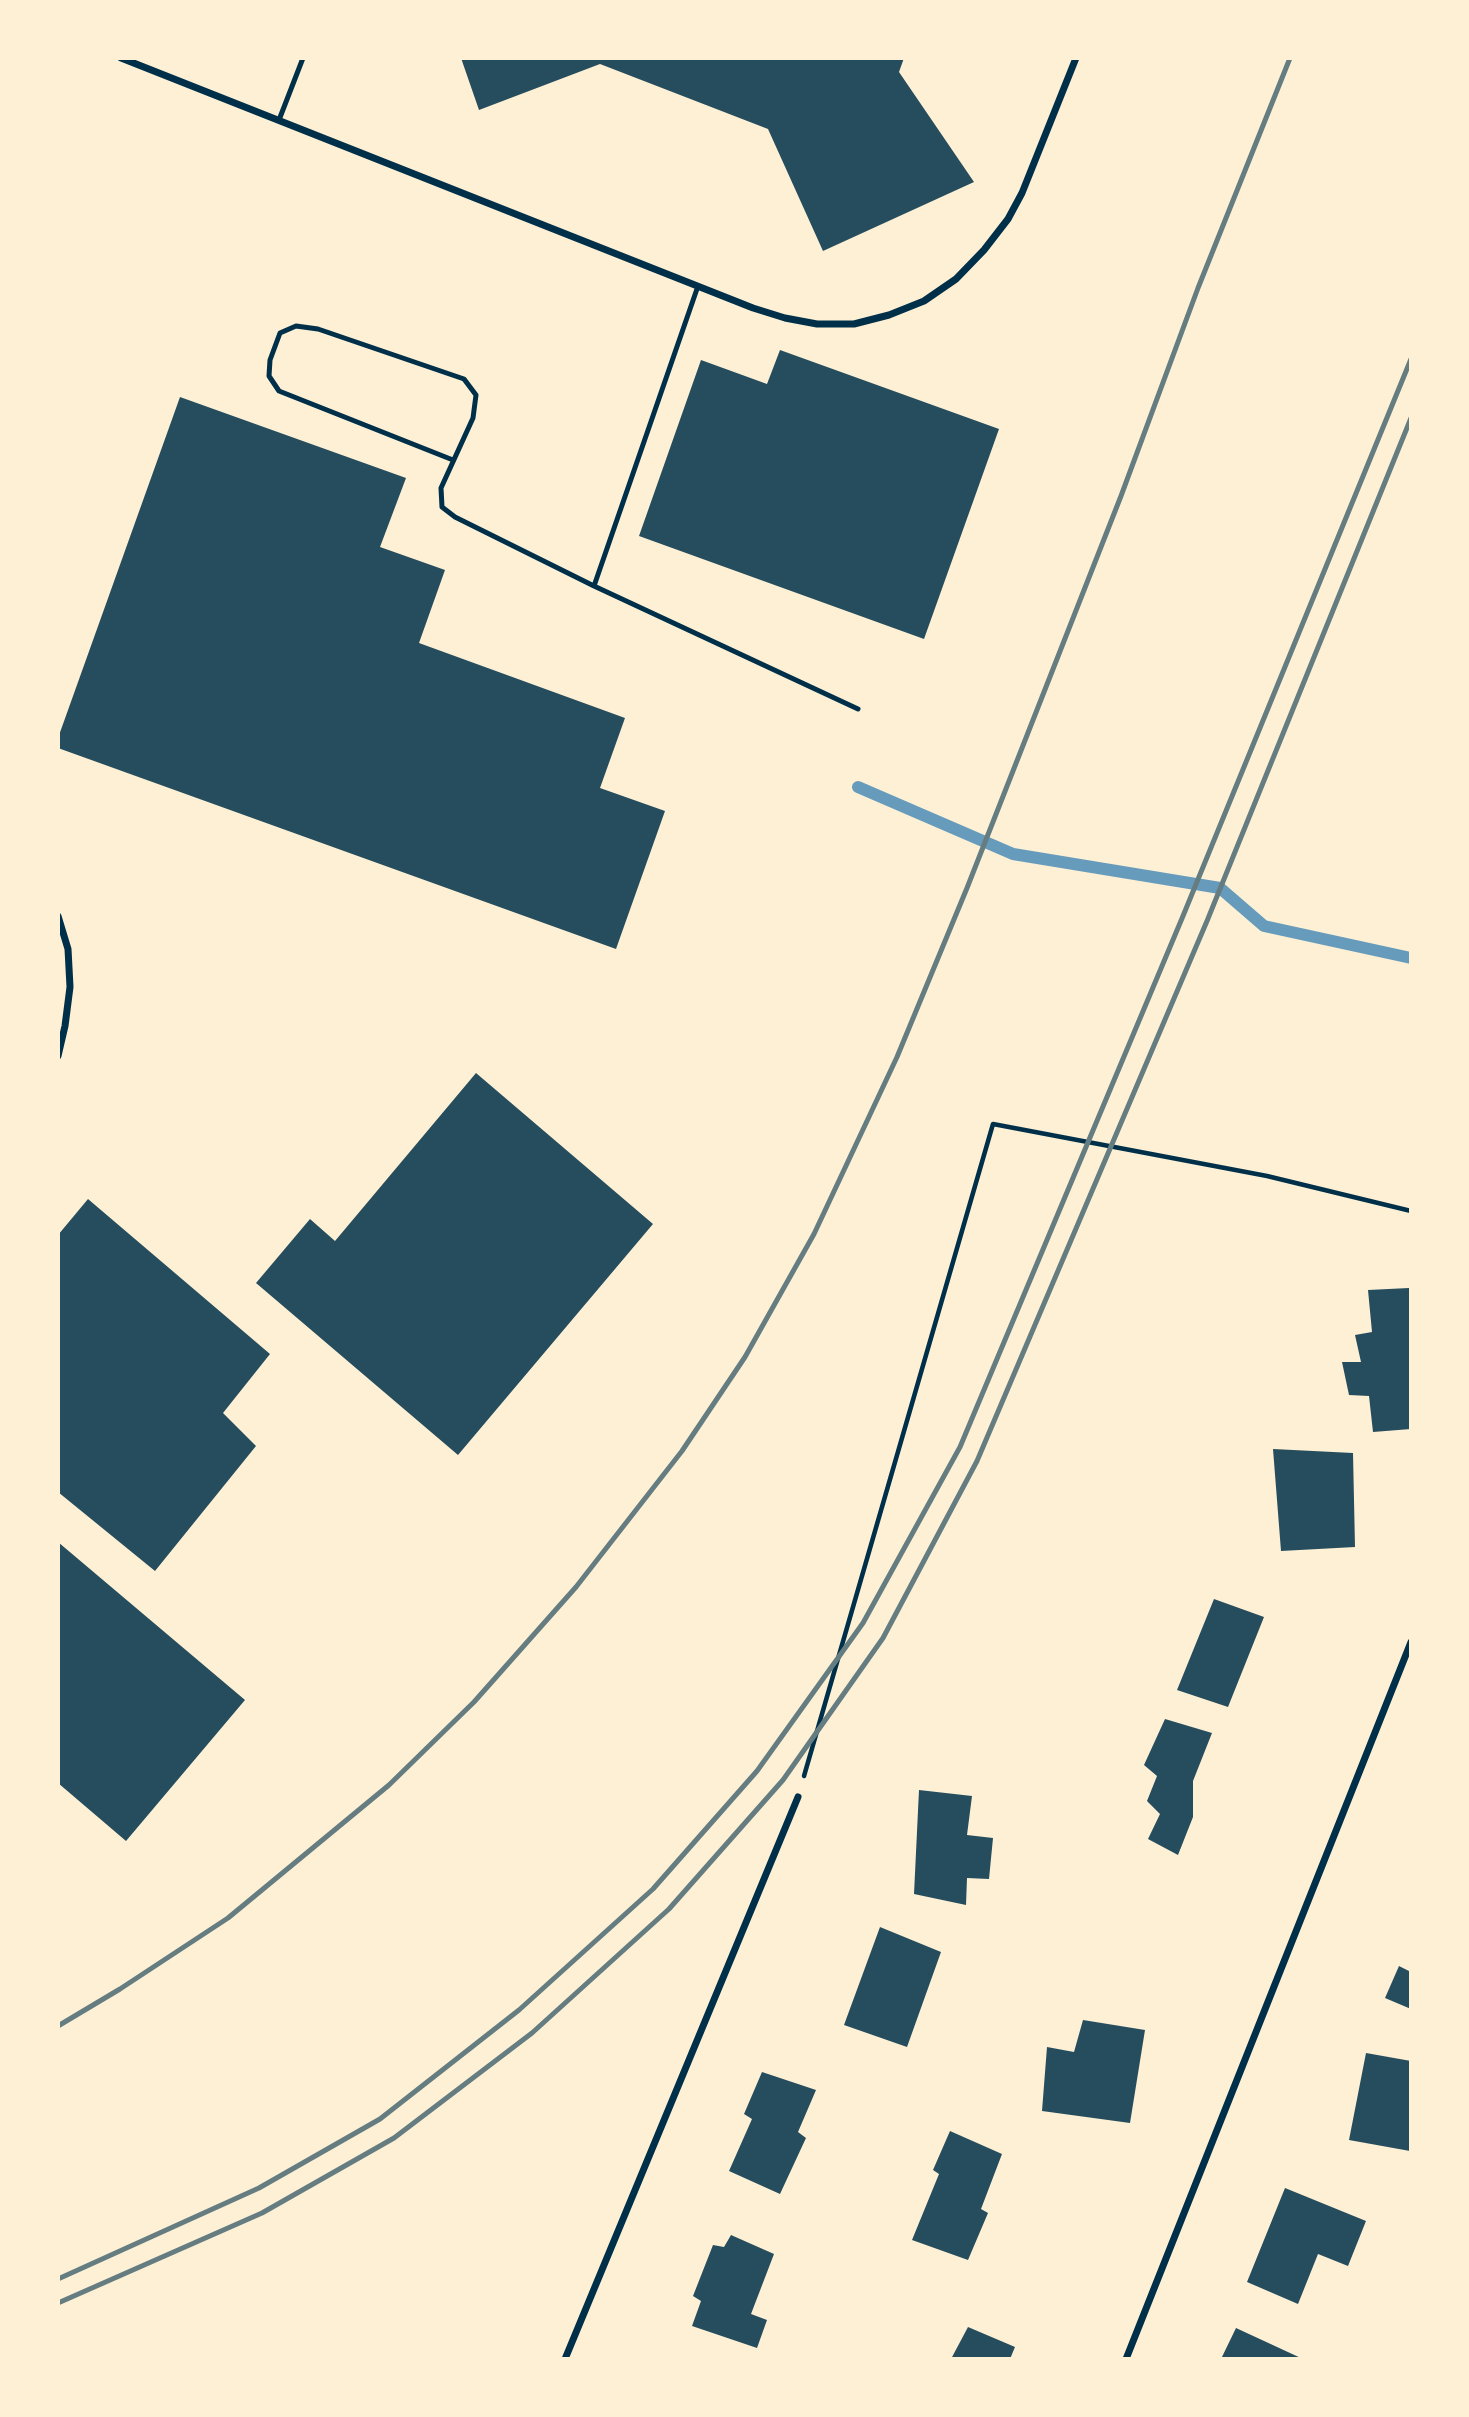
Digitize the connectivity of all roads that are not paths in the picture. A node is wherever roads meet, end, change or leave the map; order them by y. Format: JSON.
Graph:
{"nodes":[{"id":1,"x":121,"y":58,"type":"edge"},
{"id":2,"x":303,"y":58,"type":"edge"},
{"id":3,"x":1076,"y":58,"type":"edge"},
{"id":4,"x":279,"y":120,"type":"junction"},
{"id":5,"x":698,"y":286,"type":"junction"},
{"id":6,"x":453,"y":460,"type":"junction"},
{"id":7,"x":594,"y":586,"type":"junction"},
{"id":8,"x":858,"y":709,"type":"dead end"},
{"id":9,"x":58,"y":916,"type":"edge"},
{"id":10,"x":58,"y":1056,"type":"edge"},
{"id":11,"x":1411,"y":1642,"type":"edge"},
{"id":12,"x":798,"y":1797,"type":"road end"},
{"id":13,"x":565,"y":2359,"type":"edge"},
{"id":14,"x":1126,"y":2359,"type":"edge"}],
"edges":[{"from":1,"to":4,"type":"street"},
{"from":2,"to":4,"type":"lane"},
{"from":3,"to":5,"type":"street"},
{"from":4,"to":5,"type":"street"},
{"from":5,"to":7,"type":"lane"},
{"from":6,"to":6,"type":"lane"},
{"from":6,"to":7,"type":"lane"},
{"from":7,"to":8,"type":"lane"},
{"from":9,"to":10,"type":"street"},
{"from":11,"to":14,"type":"street"},
{"from":12,"to":13,"type":"street"}]}
